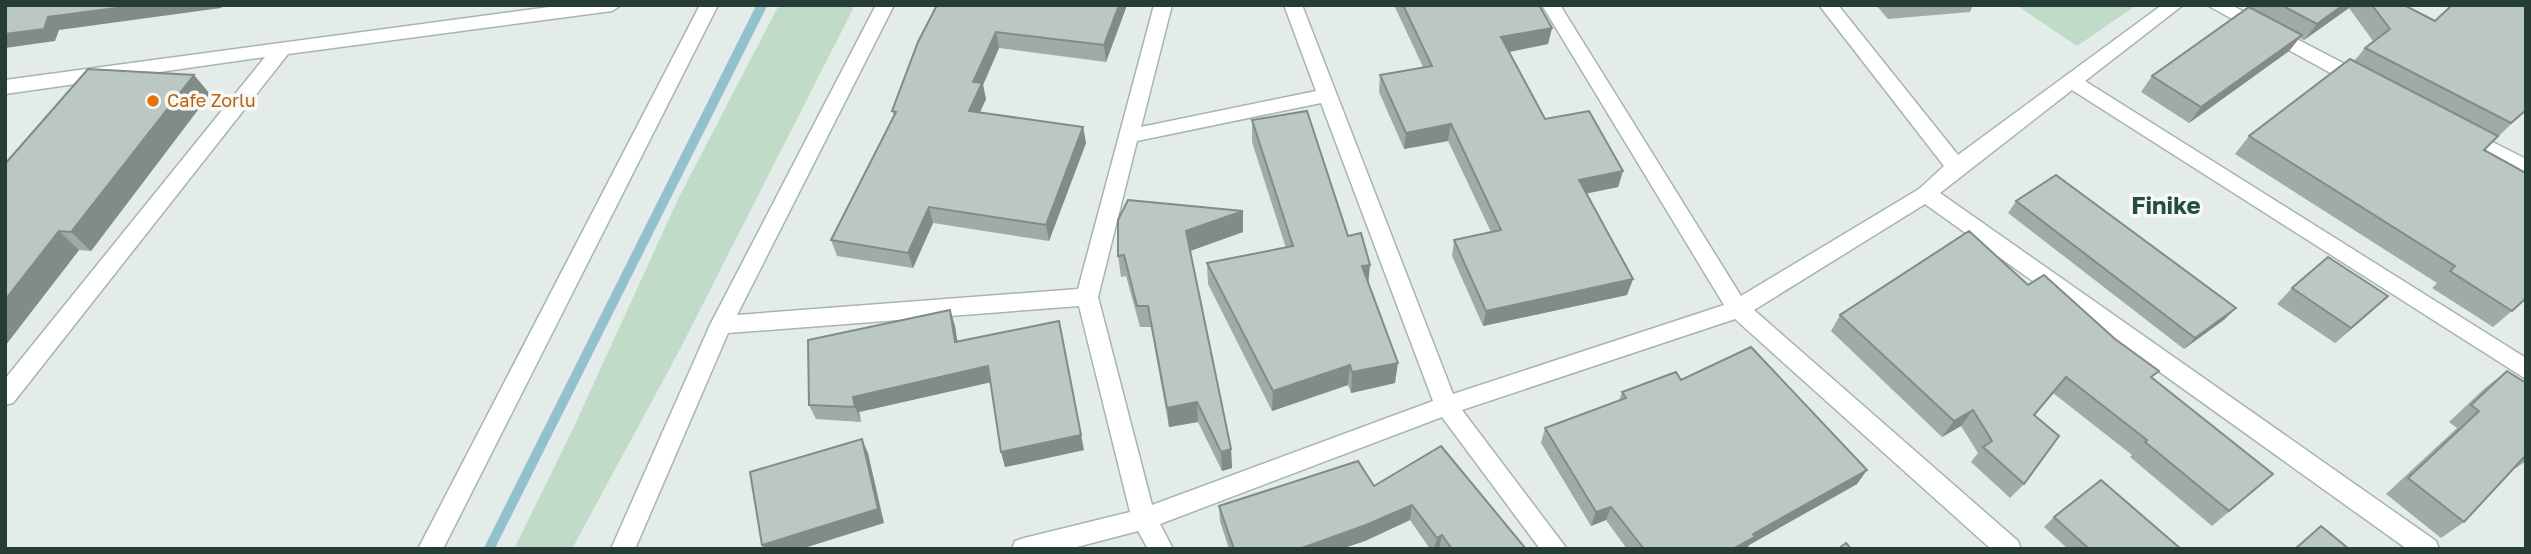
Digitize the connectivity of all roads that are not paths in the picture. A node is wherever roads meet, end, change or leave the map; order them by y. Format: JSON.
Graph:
{"nodes":[{"id":1,"x":612,"y":5,"type":"edge"},
{"id":2,"x":709,"y":5,"type":"edge"},
{"id":3,"x":885,"y":5,"type":"edge"},
{"id":4,"x":1163,"y":5,"type":"edge"},
{"id":5,"x":1293,"y":5,"type":"edge"},
{"id":6,"x":1551,"y":5,"type":"edge"},
{"id":7,"x":1828,"y":5,"type":"edge"},
{"id":8,"x":2175,"y":5,"type":"edge"},
{"id":9,"x":2216,"y":5,"type":"edge"},
{"id":10,"x":282,"y":48,"type":"junction"},
{"id":11,"x":2074,"y":83,"type":"junction"},
{"id":12,"x":5,"y":87,"type":"edge"},
{"id":13,"x":2377,"y":90,"type":"edge"},
{"id":14,"x":1327,"y":95,"type":"junction"},
{"id":15,"x":2451,"y":129,"type":"edge"},
{"id":16,"x":1129,"y":136,"type":"junction"},
{"id":17,"x":1956,"y":167,"type":"junction"},
{"id":18,"x":2526,"y":167,"type":"edge"},
{"id":19,"x":1926,"y":194,"type":"junction"},
{"id":20,"x":1087,"y":297,"type":"junction"},
{"id":21,"x":1738,"y":309,"type":"junction"},
{"id":22,"x":721,"y":325,"type":"junction"},
{"id":23,"x":2526,"y":370,"type":"edge"},
{"id":24,"x":5,"y":396,"type":"edge"},
{"id":25,"x":1446,"y":406,"type":"junction"},
{"id":26,"x":1144,"y":519,"type":"junction"},
{"id":27,"x":430,"y":549,"type":"edge"},
{"id":28,"x":623,"y":549,"type":"edge"},
{"id":29,"x":1024,"y":549,"type":"edge"},
{"id":30,"x":1161,"y":549,"type":"edge"},
{"id":31,"x":1556,"y":549,"type":"edge"},
{"id":32,"x":2010,"y":549,"type":"edge"},
{"id":33,"x":2427,"y":549,"type":"edge"}],
"edges":[{"from":1,"to":10,"type":"street"},
{"from":2,"to":27,"type":"street"},
{"from":3,"to":22,"type":"street"},
{"from":4,"to":16,"type":"street"},
{"from":5,"to":14,"type":"street"},
{"from":6,"to":21,"type":"street"},
{"from":7,"to":17,"type":"street"},
{"from":8,"to":11,"type":"street"},
{"from":9,"to":13,"type":"street"},
{"from":10,"to":12,"type":"street"},
{"from":10,"to":24,"type":"street"},
{"from":11,"to":17,"type":"street"},
{"from":11,"to":23,"type":"street"},
{"from":14,"to":16,"type":"street"},
{"from":14,"to":25,"type":"street"},
{"from":15,"to":18,"type":"street"},
{"from":16,"to":20,"type":"street"},
{"from":17,"to":19,"type":"street"},
{"from":19,"to":21,"type":"street"},
{"from":19,"to":33,"type":"street"},
{"from":20,"to":22,"type":"street"},
{"from":20,"to":26,"type":"street"},
{"from":21,"to":25,"type":"street"},
{"from":21,"to":32,"type":"street"},
{"from":22,"to":28,"type":"street"},
{"from":25,"to":26,"type":"street"},
{"from":25,"to":31,"type":"street"},
{"from":26,"to":29,"type":"street"},
{"from":26,"to":30,"type":"street"}]}
